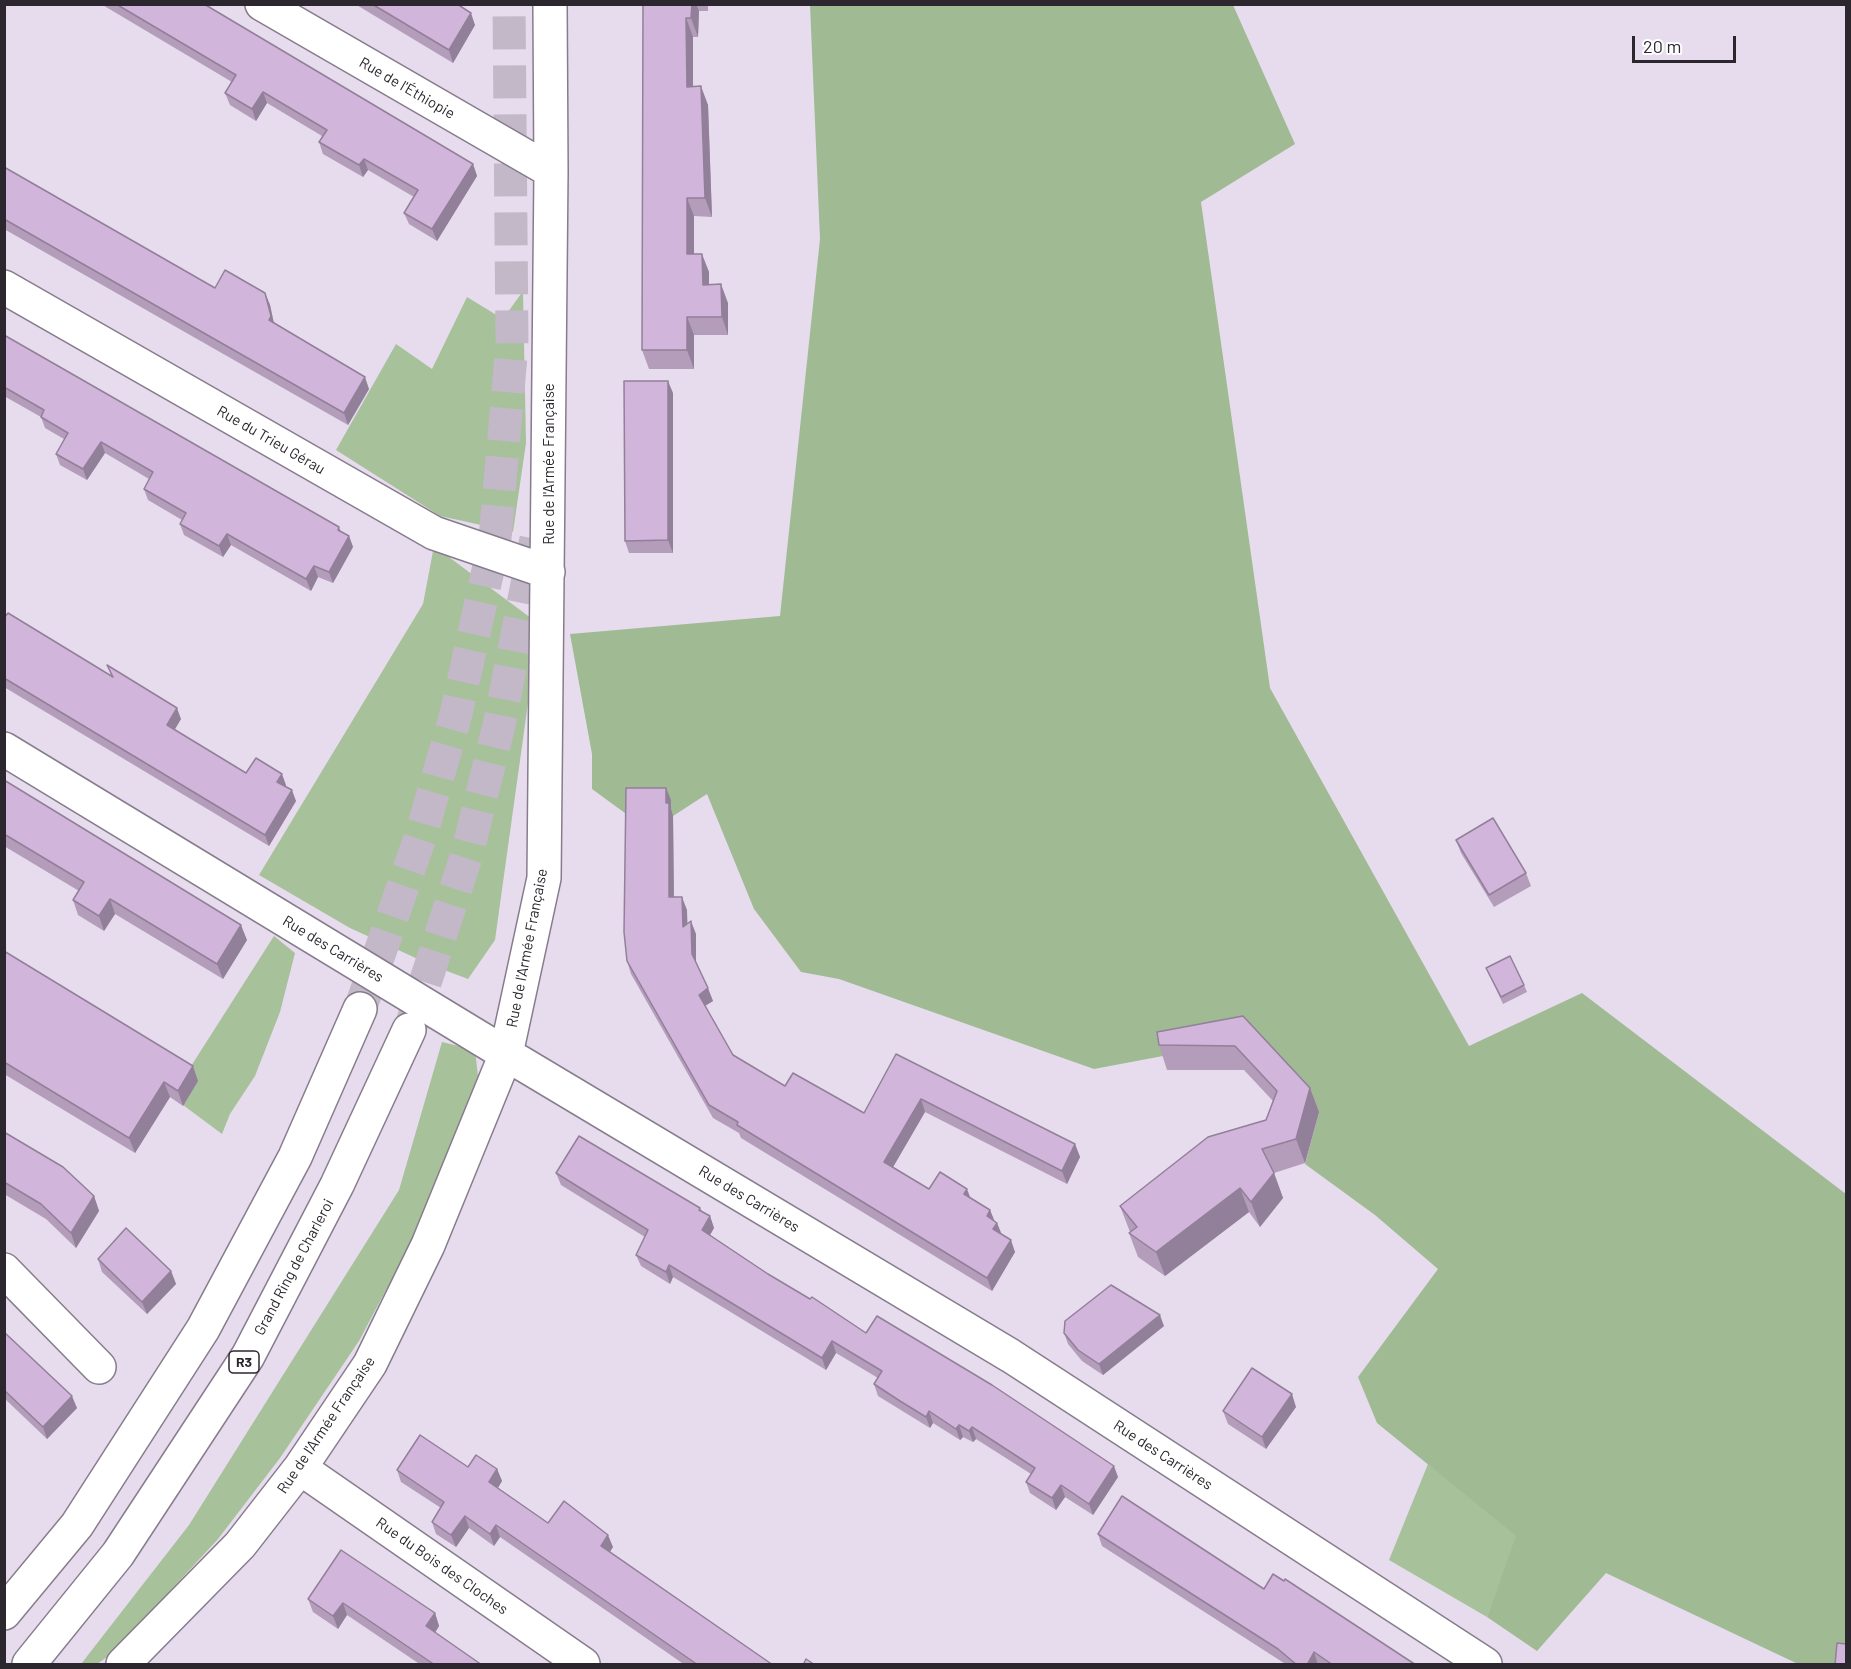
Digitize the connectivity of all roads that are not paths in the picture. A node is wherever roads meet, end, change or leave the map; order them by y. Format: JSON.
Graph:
{"nodes":[{"id":1,"x":262,"y":4,"type":"edge"},
{"id":2,"x":550,"y":4,"type":"edge"},
{"id":3,"x":551,"y":171,"type":"junction"},
{"id":4,"x":4,"y":286,"type":"edge"},
{"id":5,"x":548,"y":572,"type":"junction"},
{"id":6,"x":4,"y":749,"type":"edge"},
{"id":7,"x":360,"y":1009,"type":"tunnel mouth"},
{"id":8,"x":409,"y":1030,"type":"tunnel mouth"},
{"id":9,"x":506,"y":1054,"type":"junction"},
{"id":10,"x":4,"y":1270,"type":"edge"},
{"id":11,"x":99,"y":1367,"type":"dead end"},
{"id":12,"x":300,"y":1468,"type":"junction"},
{"id":13,"x":4,"y":1613,"type":"edge"},
{"id":14,"x":29,"y":1665,"type":"edge"},
{"id":15,"x":123,"y":1665,"type":"edge"},
{"id":16,"x":583,"y":1665,"type":"edge"},
{"id":17,"x":1485,"y":1665,"type":"edge"}],
"edges":[{"from":1,"to":3,"type":"main road","name":"Rue de l'Éthiopie"},
{"from":2,"to":3,"type":"main road","name":"Rue de l'Armée Française"},
{"from":3,"to":5,"type":"main road","name":"Rue de l'Armée Française"},
{"from":4,"to":5,"type":"main road","name":"Rue du Trieu Gérau"},
{"from":5,"to":9,"type":"main road","name":"Rue de l'Armée Française"},
{"from":6,"to":9,"type":"main road","name":"Rue des Carrières"},
{"from":7,"to":13,"type":"main road"},
{"from":8,"to":14,"type":"main road","name":"Grand Ring de Charleroi","number":"R3"},
{"from":9,"to":12,"type":"main road","name":"Rue de l'Armée Française"},
{"from":9,"to":17,"type":"main road","name":"Rue des Carrières"},
{"from":10,"to":11,"type":"main road"},
{"from":12,"to":15,"type":"main road","name":"Rue de l'Armée Française"},
{"from":12,"to":16,"type":"main road","name":"Rue du Bois des Cloches"}]}
